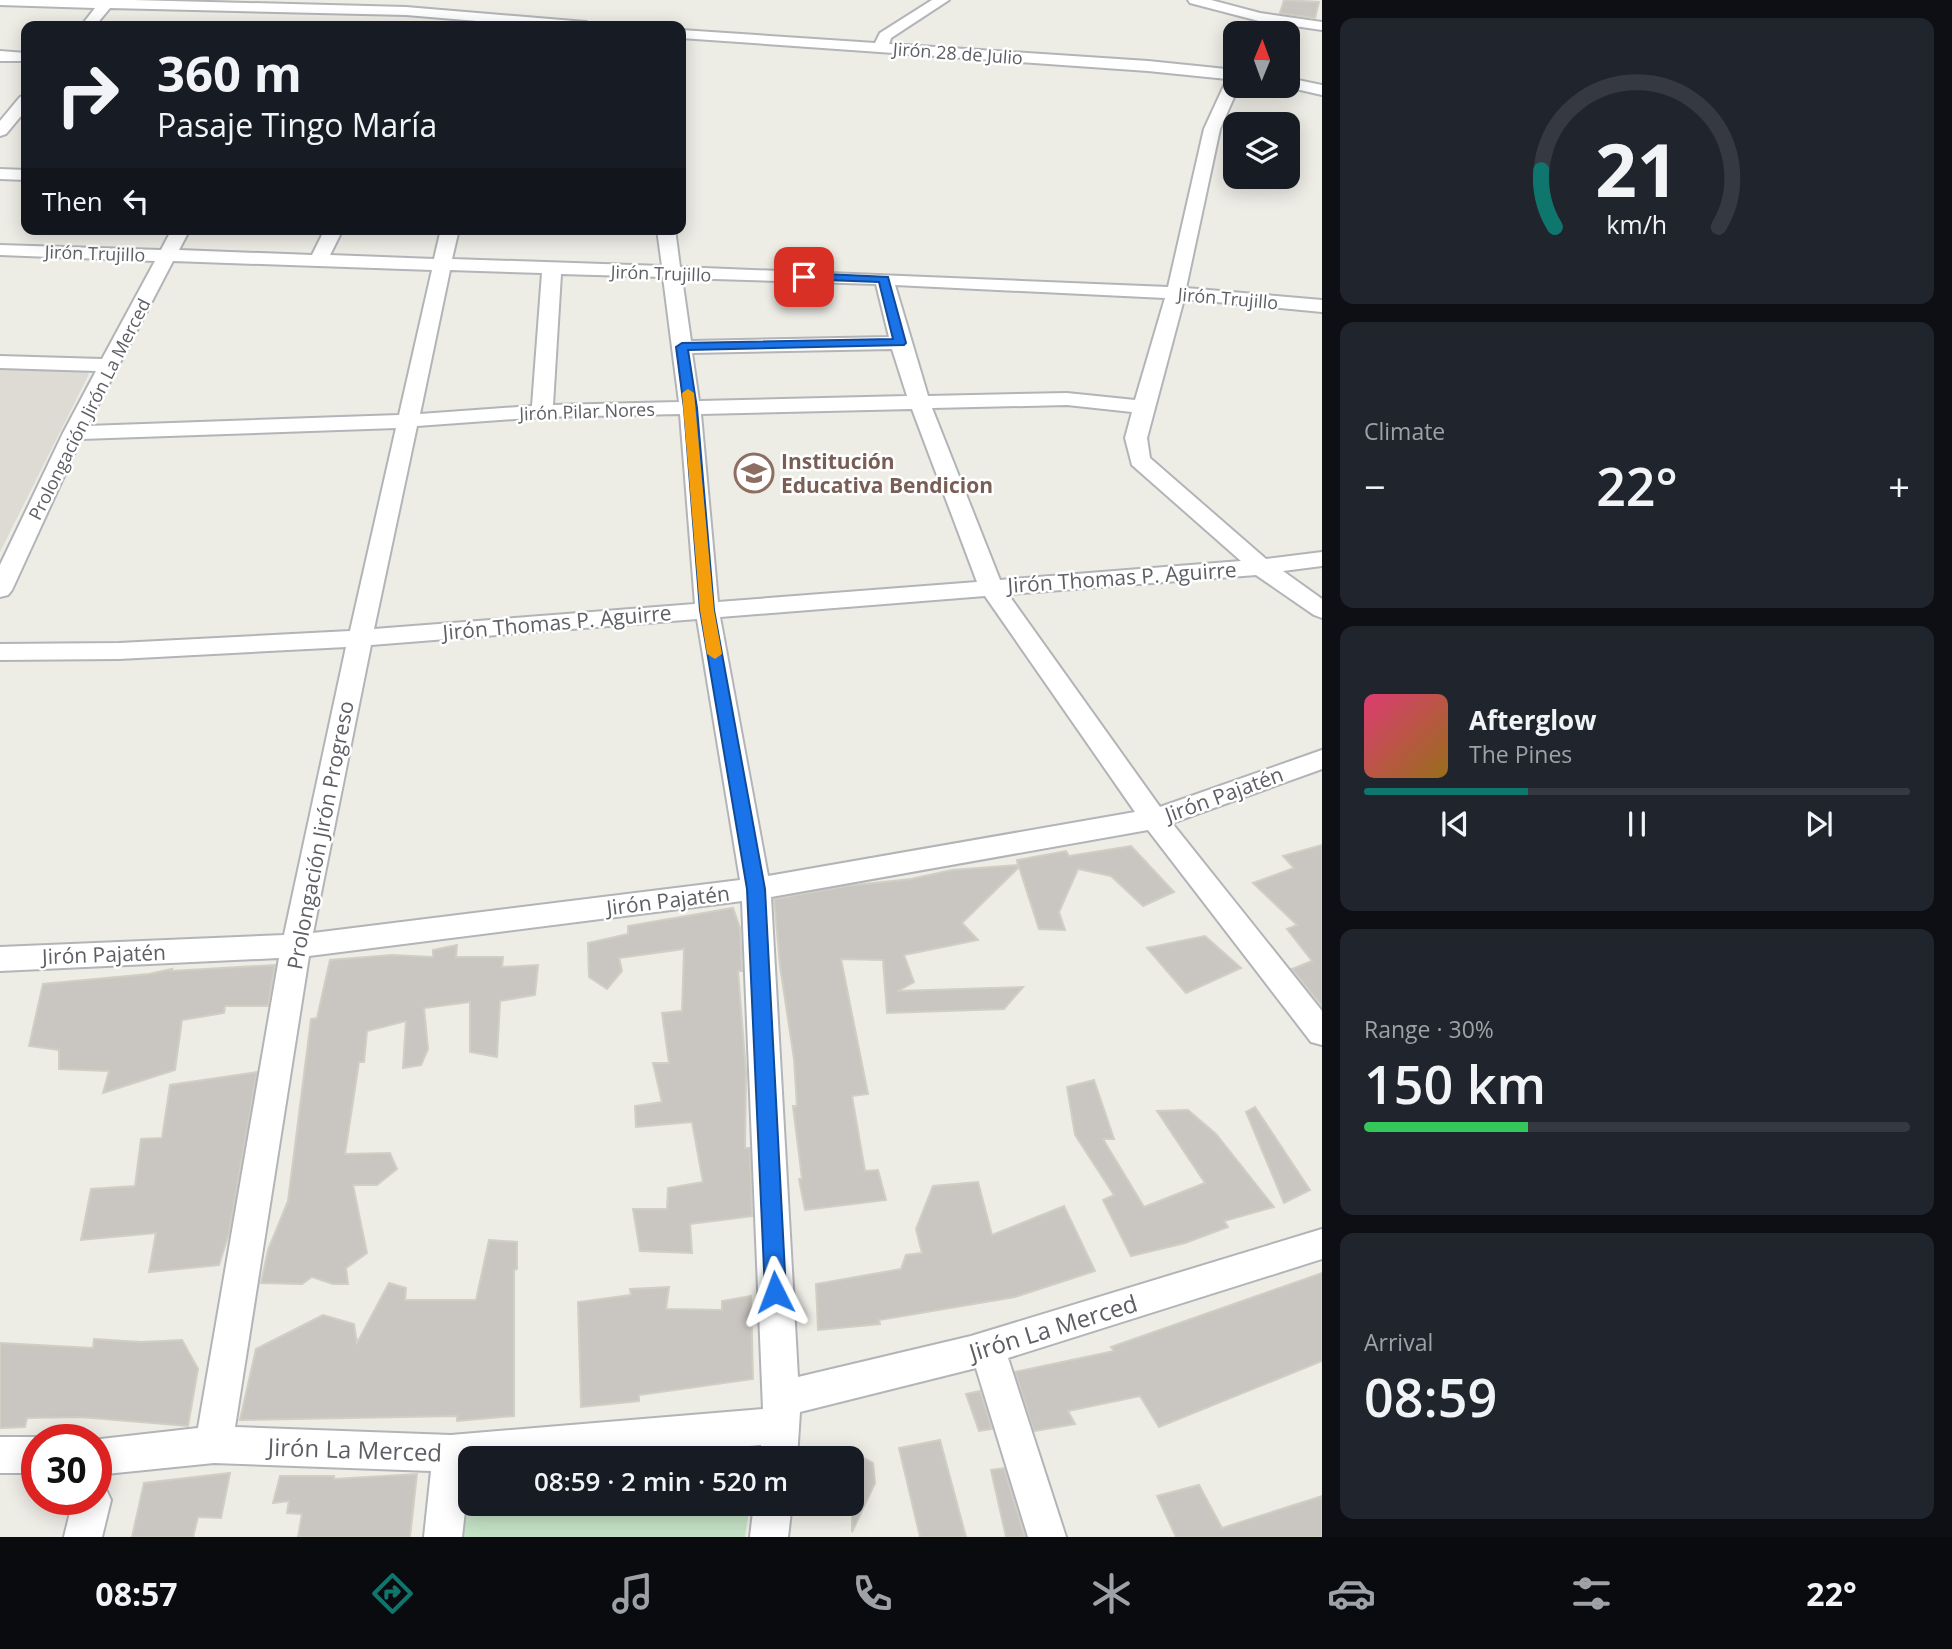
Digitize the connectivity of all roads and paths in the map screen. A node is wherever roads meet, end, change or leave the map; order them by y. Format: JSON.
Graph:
{"nodes":[{"id":1,"x":942,"y":0,"type":"edge"},
{"id":2,"x":1195,"y":0,"type":"edge"},
{"id":3,"x":1267,"y":0,"type":"edge"},
{"id":4,"x":0,"y":1,"type":"edge"},
{"id":5,"x":108,"y":2,"type":"edge"},
{"id":6,"x":294,"y":4,"type":"edge"},
{"id":7,"x":418,"y":13,"type":"edge"},
{"id":8,"x":1259,"y":17,"type":"junction"},
{"id":9,"x":92,"y":21,"type":"edge"},
{"id":10,"x":286,"y":21,"type":"edge"},
{"id":11,"x":521,"y":21,"type":"edge"},
{"id":12,"x":1258,"y":21,"type":"edge"},
{"id":13,"x":1322,"y":26,"type":"edge"},
{"id":14,"x":686,"y":34,"type":"edge"},
{"id":15,"x":880,"y":48,"type":"junction"},
{"id":16,"x":0,"y":56,"type":"edge"},
{"id":17,"x":21,"y":57,"type":"edge"},
{"id":18,"x":1223,"y":74,"type":"edge"},
{"id":19,"x":1300,"y":85,"type":"edge"},
{"id":20,"x":1322,"y":90,"type":"edge"},
{"id":21,"x":1226,"y":98,"type":"edge"},
{"id":22,"x":12,"y":118,"type":"edge"},
{"id":23,"x":0,"y":131,"type":"edge"},
{"id":24,"x":0,"y":174,"type":"edge"},
{"id":25,"x":21,"y":175,"type":"edge"},
{"id":26,"x":178,"y":235,"type":"edge"},
{"id":27,"x":331,"y":235,"type":"edge"},
{"id":28,"x":449,"y":235,"type":"edge"},
{"id":29,"x":667,"y":235,"type":"edge"},
{"id":30,"x":0,"y":250,"type":"edge"},
{"id":31,"x":168,"y":256,"type":"junction"},
{"id":32,"x":319,"y":260,"type":"junction"},
{"id":33,"x":441,"y":266,"type":"junction"},
{"id":34,"x":552,"y":269,"type":"junction"},
{"id":35,"x":671,"y":273,"type":"junction"},
{"id":36,"x":884,"y":279,"type":"junction"},
{"id":37,"x":1175,"y":293,"type":"junction"},
{"id":38,"x":1322,"y":306,"type":"edge"},
{"id":39,"x":900,"y":343,"type":"junction"},
{"id":40,"x":682,"y":347,"type":"junction"},
{"id":41,"x":0,"y":362,"type":"edge"},
{"id":42,"x":111,"y":365,"type":"junction"},
{"id":43,"x":920,"y":404,"type":"junction"},
{"id":44,"x":1143,"y":407,"type":"junction"},
{"id":45,"x":691,"y":408,"type":"junction"},
{"id":46,"x":542,"y":411,"type":"junction"},
{"id":47,"x":406,"y":421,"type":"junction"},
{"id":48,"x":74,"y":433,"type":"junction"},
{"id":49,"x":1322,"y":559,"type":"edge"},
{"id":50,"x":1261,"y":567,"type":"junction"},
{"id":51,"x":991,"y":588,"type":"junction"},
{"id":52,"x":0,"y":590,"type":"edge"},
{"id":53,"x":707,"y":610,"type":"junction"},
{"id":54,"x":1322,"y":610,"type":"edge"},
{"id":55,"x":360,"y":638,"type":"junction"},
{"id":56,"x":0,"y":652,"type":"edge"},
{"id":57,"x":1322,"y":758,"type":"edge"},
{"id":58,"x":1154,"y":819,"type":"junction"},
{"id":59,"x":756,"y":889,"type":"junction"},
{"id":60,"x":296,"y":946,"type":"junction"},
{"id":61,"x":0,"y":959,"type":"edge"},
{"id":62,"x":1322,"y":1033,"type":"edge"},
{"id":63,"x":1322,"y":1244,"type":"edge"},
{"id":64,"x":987,"y":1349,"type":"junction"},
{"id":65,"x":780,"y":1427,"type":"edge"},
{"id":66,"x":214,"y":1445,"type":"junction"},
{"id":67,"x":451,"y":1453,"type":"junction"},
{"id":68,"x":0,"y":1455,"type":"edge"},
{"id":69,"x":21,"y":1455,"type":"edge"},
{"id":70,"x":112,"y":1463,"type":"edge"},
{"id":71,"x":88,"y":1515,"type":"edge"},
{"id":72,"x":771,"y":1516,"type":"edge"},
{"id":73,"x":83,"y":1537,"type":"edge"},
{"id":74,"x":443,"y":1537,"type":"edge"},
{"id":75,"x":769,"y":1537,"type":"edge"},
{"id":76,"x":1047,"y":1537,"type":"edge"}],
"edges":[{"from":1,"to":15,"type":"street"},
{"from":2,"to":8,"type":"street"},
{"from":3,"to":8,"type":"street"},
{"from":4,"to":5,"type":"street"},
{"from":5,"to":6,"type":"street"},
{"from":5,"to":9,"type":"street"},
{"from":6,"to":7,"type":"street"},
{"from":6,"to":10,"type":"street"},
{"from":7,"to":11,"type":"street"},
{"from":8,"to":12,"type":"street"},
{"from":8,"to":13,"type":"street"},
{"from":14,"to":15,"type":"street","name":"Jirón 28 de Julio"},
{"from":15,"to":18,"type":"street","name":"Jirón 28 de Julio"},
{"from":16,"to":17,"type":"street"},
{"from":19,"to":20,"type":"street"},
{"from":21,"to":37,"type":"street"},
{"from":22,"to":23,"type":"street"},
{"from":24,"to":25,"type":"street"},
{"from":26,"to":31,"type":"street","name":"Prolongación Jirón La Merced"},
{"from":27,"to":32,"type":"street"},
{"from":28,"to":33,"type":"street","name":"Prolongación Jirón Progreso"},
{"from":29,"to":35,"type":"street"},
{"from":30,"to":31,"type":"street","name":"Jirón Trujillo"},
{"from":31,"to":32,"type":"street","name":"Jirón Trujillo"},
{"from":31,"to":42,"type":"street","name":"Prolongación Jirón La Merced"},
{"from":32,"to":33,"type":"street","name":"Jirón Trujillo"},
{"from":33,"to":34,"type":"street","name":"Jirón Trujillo"},
{"from":33,"to":47,"type":"street","name":"Prolongación Jirón Progreso"},
{"from":34,"to":35,"type":"street","name":"Jirón Trujillo"},
{"from":34,"to":46,"type":"street"},
{"from":35,"to":36,"type":"street","name":"Jirón Trujillo"},
{"from":35,"to":40,"type":"street"},
{"from":36,"to":37,"type":"street","name":"Jirón Trujillo"},
{"from":36,"to":39,"type":"street"},
{"from":37,"to":38,"type":"street","name":"Jirón Trujillo"},
{"from":37,"to":44,"type":"street"},
{"from":39,"to":40,"type":"street"},
{"from":39,"to":43,"type":"street"},
{"from":40,"to":45,"type":"street"},
{"from":41,"to":42,"type":"street"},
{"from":42,"to":48,"type":"street","name":"Prolongación Jirón La Merced"},
{"from":43,"to":44,"type":"street","name":"Jirón Pilar Nores"},
{"from":43,"to":45,"type":"street","name":"Jirón Pilar Nores"},
{"from":43,"to":51,"type":"street"},
{"from":44,"to":50,"type":"street"},
{"from":45,"to":46,"type":"street","name":"Jirón Pilar Nores"},
{"from":45,"to":53,"type":"street"},
{"from":46,"to":47,"type":"street","name":"Jirón Pilar Nores"},
{"from":47,"to":48,"type":"street","name":"Jirón Pilar Nores"},
{"from":47,"to":55,"type":"street","name":"Prolongación Jirón Progreso"},
{"from":48,"to":52,"type":"street","name":"Prolongación Jirón La Merced"},
{"from":49,"to":50,"type":"street","name":"Jirón Thomas P. Aguirre"},
{"from":50,"to":51,"type":"street","name":"Jirón Thomas P. Aguirre"},
{"from":50,"to":54,"type":"street"},
{"from":51,"to":53,"type":"street","name":"Jirón Thomas P. Aguirre"},
{"from":51,"to":58,"type":"street"},
{"from":53,"to":55,"type":"street","name":"Jirón Thomas P. Aguirre"},
{"from":53,"to":59,"type":"street"},
{"from":55,"to":56,"type":"street","name":"Jirón Thomas P. Aguirre"},
{"from":55,"to":60,"type":"street","name":"Prolongación Jirón Progreso"},
{"from":57,"to":58,"type":"street","name":"Jirón Pajatén"},
{"from":58,"to":59,"type":"street","name":"Jirón Pajatén"},
{"from":58,"to":62,"type":"street"},
{"from":59,"to":60,"type":"street","name":"Jirón Pajatén"},
{"from":59,"to":65,"type":"street"},
{"from":60,"to":61,"type":"street","name":"Jirón Pajatén"},
{"from":60,"to":66,"type":"street","name":"Prolongación Jirón Progreso"},
{"from":63,"to":64,"type":"street","name":"Jirón La Merced"},
{"from":64,"to":65,"type":"street","name":"Jirón La Merced"},
{"from":64,"to":76,"type":"street"},
{"from":65,"to":67,"type":"street","name":"Jirón La Merced"},
{"from":66,"to":67,"type":"street","name":"Jirón La Merced"},
{"from":66,"to":70,"type":"street","name":"Jirón La Merced"},
{"from":67,"to":74,"type":"street"},
{"from":68,"to":69,"type":"street"},
{"from":71,"to":73,"type":"street"},
{"from":72,"to":75,"type":"street"}]}
